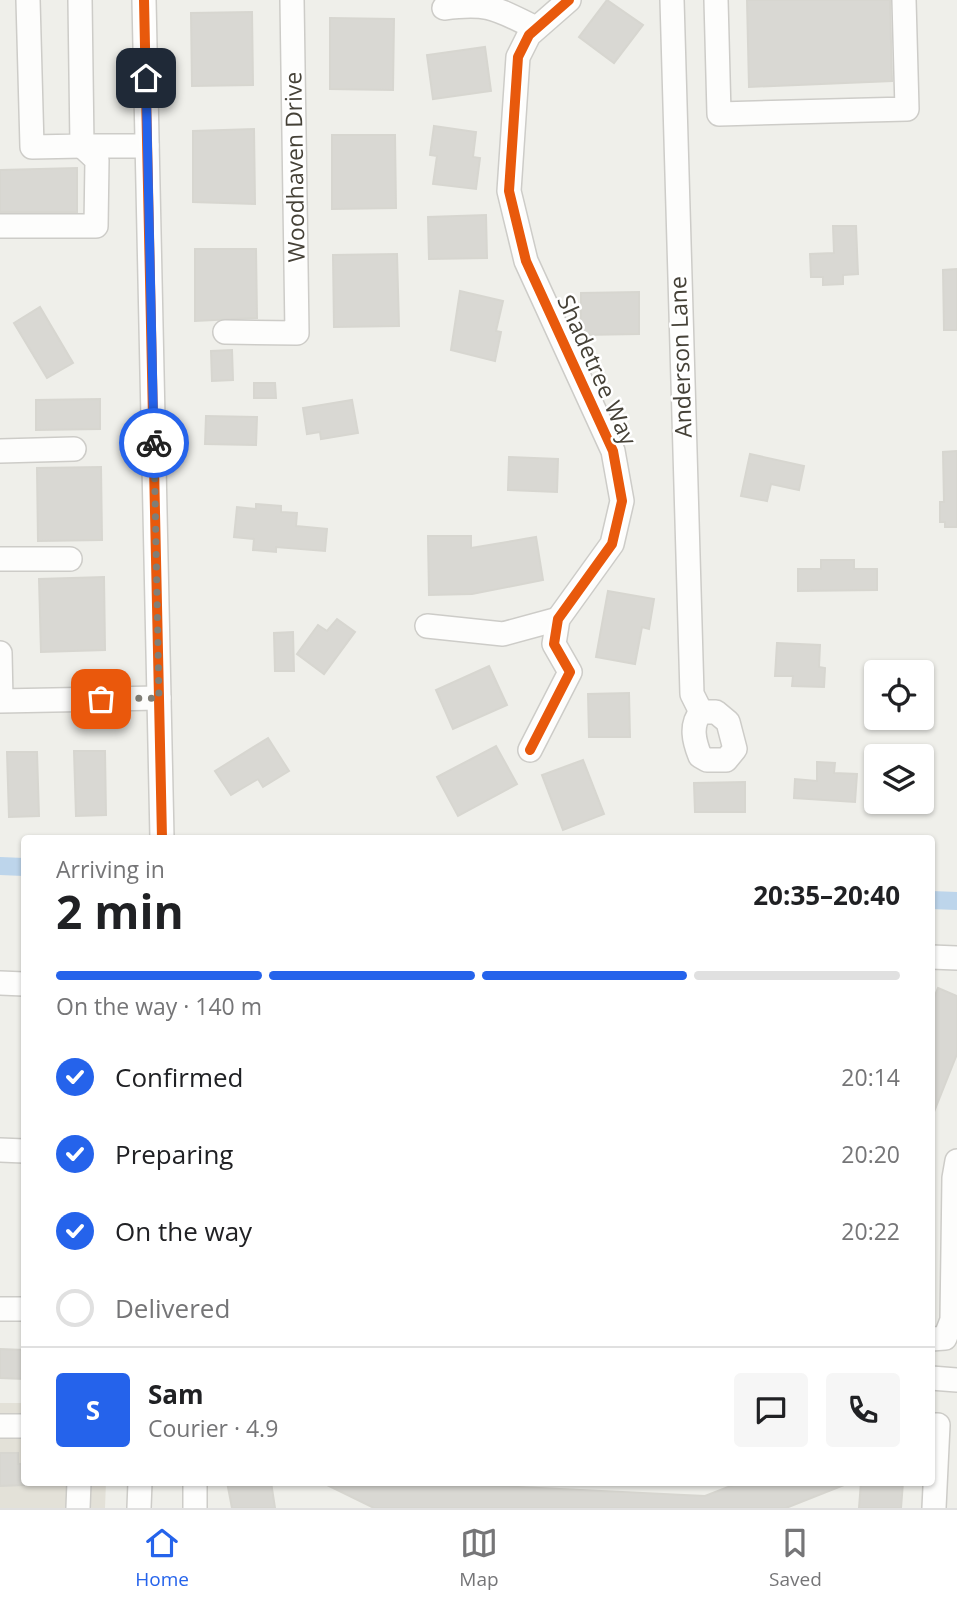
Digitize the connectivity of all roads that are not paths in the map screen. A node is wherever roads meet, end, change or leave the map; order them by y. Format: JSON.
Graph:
{"nodes":[{"id":1,"x":28,"y":0,"type":"edge"},
{"id":2,"x":80,"y":0,"type":"edge"},
{"id":3,"x":144,"y":0,"type":"edge"},
{"id":4,"x":292,"y":0,"type":"edge"},
{"id":5,"x":569,"y":0,"type":"edge"},
{"id":6,"x":672,"y":0,"type":"edge"},
{"id":7,"x":716,"y":0,"type":"edge"},
{"id":8,"x":904,"y":0,"type":"edge"},
{"id":9,"x":444,"y":8,"type":"dead end"},
{"id":10,"x":536,"y":28,"type":"junction"},
{"id":11,"x":82,"y":146,"type":"junction"},
{"id":12,"x":147,"y":146,"type":"junction"},
{"id":13,"x":0,"y":226,"type":"edge"},
{"id":14,"x":225,"y":332,"type":"dead end"},
{"id":15,"x":74,"y":449,"type":"dead end"},
{"id":16,"x":0,"y":451,"type":"edge"},
{"id":17,"x":0,"y":559,"type":"edge"},
{"id":18,"x":70,"y":559,"type":"dead end"},
{"id":19,"x":558,"y":620,"type":"junction"},
{"id":20,"x":427,"y":626,"type":"dead end"},
{"id":21,"x":0,"y":653,"type":"edge"},
{"id":22,"x":159,"y":698,"type":"junction"},
{"id":23,"x":0,"y":701,"type":"edge"},
{"id":24,"x":701,"y":712,"type":"dead end"},
{"id":25,"x":530,"y":750,"type":"dead end"},
{"id":26,"x":162,"y":835,"type":"edge"},
{"id":27,"x":935,"y":957,"type":"edge"},
{"id":28,"x":957,"y":958,"type":"edge"},
{"id":29,"x":0,"y":984,"type":"edge"},
{"id":30,"x":21,"y":984,"type":"edge"},
{"id":31,"x":0,"y":1150,"type":"edge"},
{"id":32,"x":21,"y":1150,"type":"edge"},
{"id":33,"x":957,"y":1161,"type":"edge"},
{"id":34,"x":0,"y":1308,"type":"edge"},
{"id":35,"x":21,"y":1309,"type":"edge"},
{"id":36,"x":935,"y":1339,"type":"edge"},
{"id":37,"x":935,"y":1378,"type":"edge"},
{"id":38,"x":957,"y":1380,"type":"edge"},
{"id":39,"x":935,"y":1425,"type":"edge"},
{"id":40,"x":0,"y":1426,"type":"edge"},
{"id":41,"x":21,"y":1426,"type":"edge"},
{"id":42,"x":935,"y":1480,"type":"edge"},
{"id":43,"x":79,"y":1486,"type":"edge"},
{"id":44,"x":140,"y":1486,"type":"edge"},
{"id":45,"x":195,"y":1486,"type":"edge"},
{"id":46,"x":935,"y":1486,"type":"edge"},
{"id":47,"x":78,"y":1508,"type":"edge"},
{"id":48,"x":139,"y":1508,"type":"edge"},
{"id":49,"x":195,"y":1508,"type":"edge"},
{"id":50,"x":934,"y":1508,"type":"edge"}],
"edges":[{"from":1,"to":11,"type":"street"},
{"from":2,"to":11,"type":"street"},
{"from":3,"to":12,"type":"street"},
{"from":4,"to":14,"type":"street","name":"Woodhaven Drive"},
{"from":5,"to":10,"type":"street","name":"Shadetree Way"},
{"from":6,"to":24,"type":"street","name":"Anderson Lane"},
{"from":7,"to":8,"type":"street"},
{"from":9,"to":10,"type":"street"},
{"from":10,"to":19,"type":"street","name":"Shadetree Way"},
{"from":11,"to":12,"type":"street"},
{"from":11,"to":13,"type":"street"},
{"from":12,"to":22,"type":"street"},
{"from":15,"to":16,"type":"street"},
{"from":17,"to":18,"type":"street"},
{"from":19,"to":20,"type":"street"},
{"from":19,"to":25,"type":"street"},
{"from":21,"to":23,"type":"street"},
{"from":22,"to":23,"type":"street"},
{"from":22,"to":26,"type":"street"},
{"from":27,"to":28,"type":"street"},
{"from":29,"to":30,"type":"street"},
{"from":31,"to":32,"type":"street"},
{"from":33,"to":36,"type":"street"},
{"from":34,"to":35,"type":"street"},
{"from":37,"to":38,"type":"street"},
{"from":39,"to":42,"type":"street"},
{"from":40,"to":41,"type":"street"},
{"from":43,"to":47,"type":"street"},
{"from":44,"to":48,"type":"street"},
{"from":45,"to":49,"type":"street"},
{"from":46,"to":50,"type":"street"}]}
